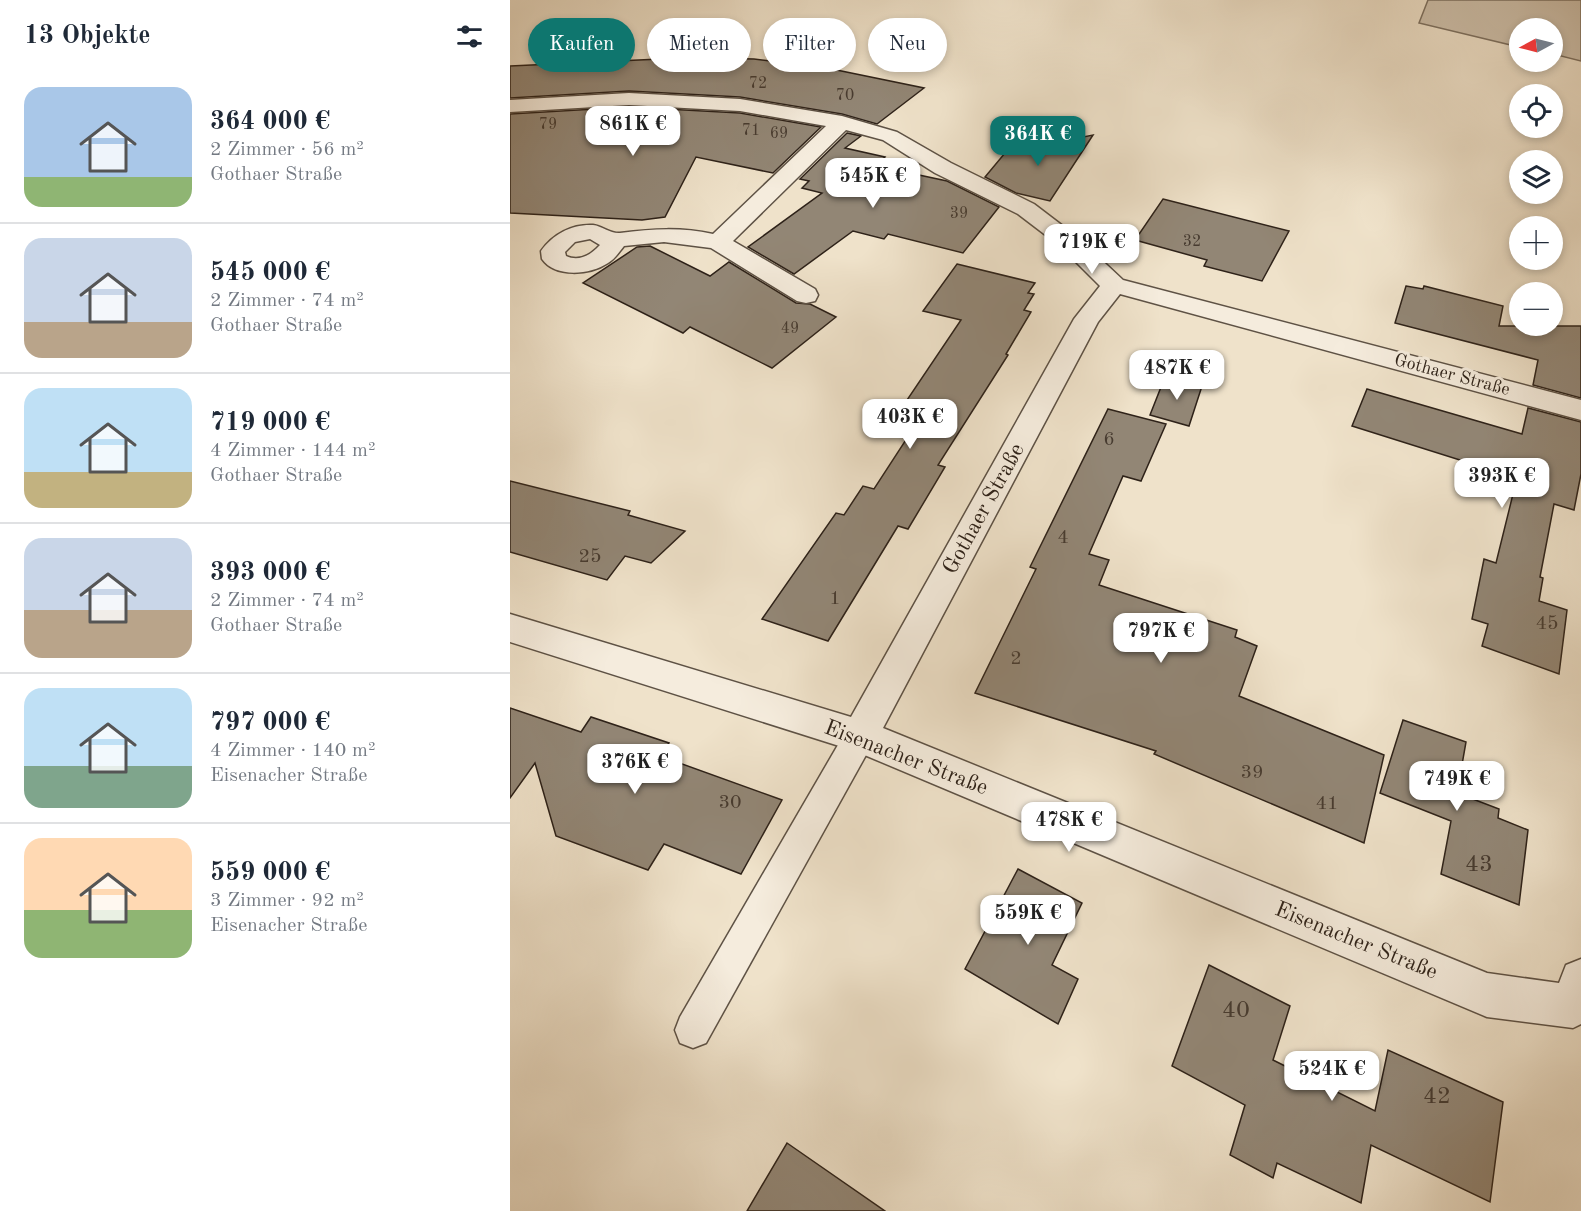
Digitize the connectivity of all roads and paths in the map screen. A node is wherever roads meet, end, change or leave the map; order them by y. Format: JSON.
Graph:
{"nodes":[{"id":1,"x":510,"y":106,"type":"edge"},
{"id":2,"x":842,"y":122,"type":"junction"},
{"id":3,"x":610,"y":242,"type":"dead end"},
{"id":4,"x":718,"y":242,"type":"junction"},
{"id":5,"x":1114,"y":285,"type":"junction"},
{"id":6,"x":806,"y":295,"type":"dead end"},
{"id":7,"x":1581,"y":410,"type":"edge"},
{"id":8,"x":510,"y":628,"type":"edge"},
{"id":9,"x":860,"y":736,"type":"junction"},
{"id":10,"x":1578,"y":1004,"type":"edge"},
{"id":11,"x":693,"y":1030,"type":"dead end"}],
"edges":[{"from":1,"to":2,"type":"street","name":"Gothaer Straße"},
{"from":2,"to":4,"type":"street"},
{"from":2,"to":5,"type":"street","name":"Gothaer Straße"},
{"from":3,"to":4,"type":"street"},
{"from":4,"to":6,"type":"street"},
{"from":5,"to":7,"type":"street","name":"Gothaer Straße"},
{"from":5,"to":9,"type":"street","name":"Gothaer Straße"},
{"from":8,"to":9,"type":"street","name":"Eisenacher Straße"},
{"from":9,"to":10,"type":"street","name":"Eisenacher Straße"},
{"from":9,"to":11,"type":"lane"}]}
